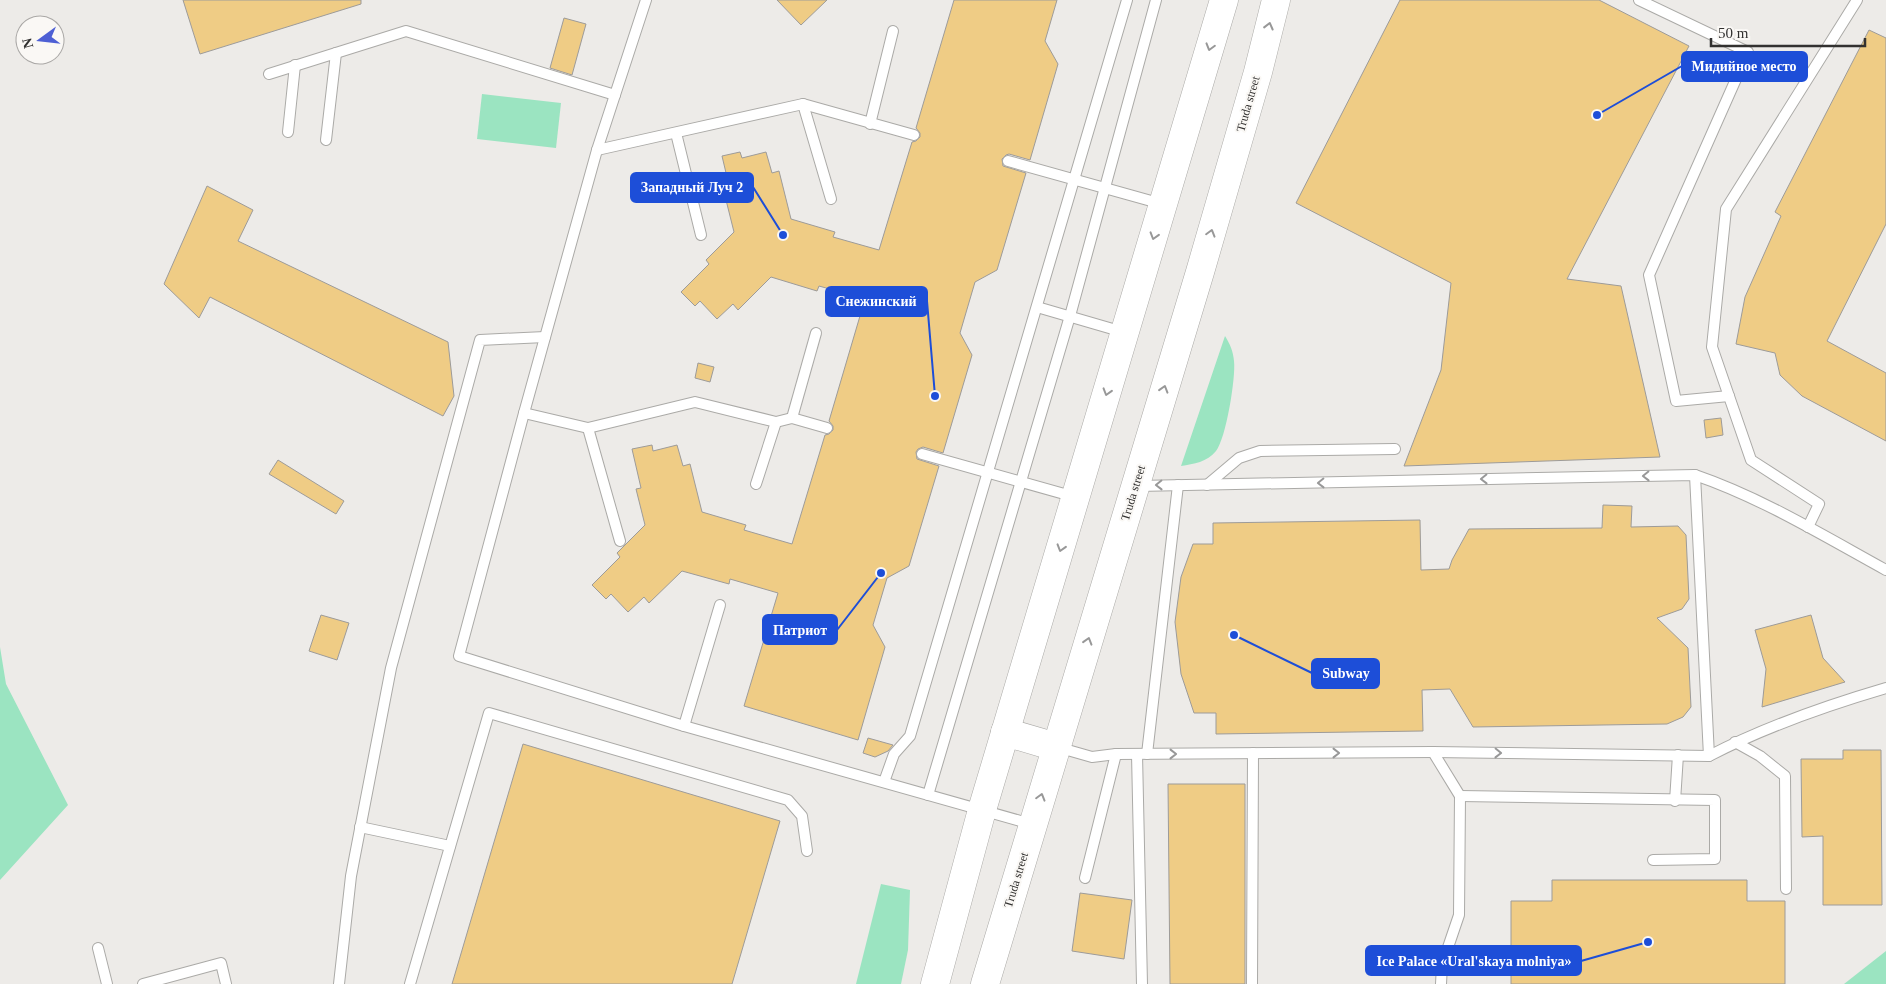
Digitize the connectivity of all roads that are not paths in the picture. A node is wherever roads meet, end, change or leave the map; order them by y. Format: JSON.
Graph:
{"nodes":[{"id":1,"x":646,"y":0,"type":"edge"},
{"id":2,"x":1127,"y":0,"type":"edge"},
{"id":3,"x":1156,"y":0,"type":"edge"},
{"id":4,"x":1224,"y":0,"type":"edge"},
{"id":5,"x":1276,"y":0,"type":"edge"},
{"id":6,"x":1639,"y":0,"type":"edge"},
{"id":7,"x":1857,"y":0,"type":"edge"},
{"id":8,"x":893,"y":30,"type":"dead end"},
{"id":9,"x":336,"y":53,"type":"junction"},
{"id":10,"x":295,"y":66,"type":"junction"},
{"id":11,"x":269,"y":74,"type":"dead end"},
{"id":12,"x":615,"y":95,"type":"junction"},
{"id":13,"x":804,"y":104,"type":"junction"},
{"id":14,"x":870,"y":124,"type":"junction"},
{"id":15,"x":288,"y":132,"type":"dead end"},
{"id":16,"x":676,"y":132,"type":"junction"},
{"id":17,"x":914,"y":135,"type":"dead end"},
{"id":18,"x":326,"y":140,"type":"dead end"},
{"id":19,"x":597,"y":150,"type":"junction"},
{"id":20,"x":1008,"y":161,"type":"dead end"},
{"id":21,"x":1074,"y":180,"type":"junction"},
{"id":22,"x":1104,"y":188,"type":"junction"},
{"id":23,"x":831,"y":199,"type":"dead end"},
{"id":24,"x":1163,"y":204,"type":"junction"},
{"id":25,"x":701,"y":235,"type":"dead end"},
{"id":26,"x":1037,"y":307,"type":"junction"},
{"id":27,"x":1070,"y":316,"type":"junction"},
{"id":28,"x":1125,"y":332,"type":"junction"},
{"id":29,"x":816,"y":333,"type":"dead end"},
{"id":30,"x":545,"y":337,"type":"junction"},
{"id":31,"x":1729,"y":396,"type":"junction"},
{"id":32,"x":524,"y":413,"type":"junction"},
{"id":33,"x":792,"y":418,"type":"junction"},
{"id":34,"x":776,"y":422,"type":"junction"},
{"id":35,"x":588,"y":428,"type":"junction"},
{"id":36,"x":827,"y":428,"type":"dead end"},
{"id":37,"x":1395,"y":449,"type":"dead end"},
{"id":38,"x":922,"y":454,"type":"dead end"},
{"id":39,"x":988,"y":473,"type":"junction"},
{"id":40,"x":1695,"y":475,"type":"junction"},
{"id":41,"x":1021,"y":482,"type":"junction"},
{"id":42,"x":756,"y":484,"type":"dead end"},
{"id":43,"x":1178,"y":485,"type":"junction"},
{"id":44,"x":1207,"y":485,"type":"junction"},
{"id":45,"x":1135,"y":486,"type":"junction"},
{"id":46,"x":1076,"y":497,"type":"junction"},
{"id":47,"x":1808,"y":527,"type":"junction"},
{"id":48,"x":620,"y":541,"type":"dead end"},
{"id":49,"x":1886,"y":570,"type":"edge"},
{"id":50,"x":720,"y":604,"type":"dead end"},
{"id":51,"x":1886,"y":688,"type":"edge"},
{"id":52,"x":684,"y":726,"type":"junction"},
{"id":53,"x":1005,"y":732,"type":"junction"},
{"id":54,"x":1736,"y":742,"type":"junction"},
{"id":55,"x":1056,"y":747,"type":"junction"},
{"id":56,"x":1433,"y":752,"type":"junction"},
{"id":57,"x":1253,"y":753,"type":"junction"},
{"id":58,"x":1116,"y":754,"type":"junction"},
{"id":59,"x":1142,"y":754,"type":"junction"},
{"id":60,"x":1678,"y":755,"type":"junction"},
{"id":61,"x":1709,"y":756,"type":"junction"},
{"id":62,"x":884,"y":782,"type":"junction"},
{"id":63,"x":928,"y":795,"type":"junction"},
{"id":64,"x":1460,"y":796,"type":"junction"},
{"id":65,"x":1675,"y":801,"type":"junction"},
{"id":66,"x":982,"y":810,"type":"junction"},
{"id":67,"x":1033,"y":824,"type":"junction"},
{"id":68,"x":360,"y":827,"type":"junction"},
{"id":69,"x":450,"y":846,"type":"junction"},
{"id":70,"x":806,"y":851,"type":"dead end"},
{"id":71,"x":1653,"y":860,"type":"dead end"},
{"id":72,"x":1085,"y":878,"type":"dead end"},
{"id":73,"x":1786,"y":889,"type":"dead end"},
{"id":74,"x":98,"y":948,"type":"dead end"},
{"id":75,"x":107,"y":984,"type":"edge"},
{"id":76,"x":143,"y":984,"type":"edge"},
{"id":77,"x":226,"y":984,"type":"edge"},
{"id":78,"x":339,"y":984,"type":"edge"},
{"id":79,"x":410,"y":984,"type":"edge"},
{"id":80,"x":935,"y":984,"type":"edge"},
{"id":81,"x":985,"y":984,"type":"edge"},
{"id":82,"x":1142,"y":984,"type":"edge"},
{"id":83,"x":1252,"y":984,"type":"edge"},
{"id":84,"x":1441,"y":984,"type":"edge"}],
"edges":[{"from":1,"to":12,"type":"lane"},
{"from":2,"to":21,"type":"lane"},
{"from":3,"to":22,"type":"lane"},
{"from":4,"to":24,"type":"main road","one_way":true},
{"from":45,"to":5,"type":"main road","name":"Truda street","one_way":true},
{"from":6,"to":31,"type":"lane"},
{"from":7,"to":31,"type":"lane"},
{"from":8,"to":14,"type":"lane"},
{"from":9,"to":10,"type":"lane"},
{"from":9,"to":12,"type":"lane"},
{"from":9,"to":18,"type":"lane"},
{"from":10,"to":11,"type":"lane"},
{"from":10,"to":15,"type":"lane"},
{"from":12,"to":19,"type":"lane"},
{"from":13,"to":14,"type":"lane"},
{"from":13,"to":16,"type":"lane"},
{"from":13,"to":23,"type":"lane"},
{"from":14,"to":17,"type":"lane"},
{"from":16,"to":19,"type":"lane"},
{"from":16,"to":25,"type":"lane"},
{"from":19,"to":30,"type":"lane"},
{"from":20,"to":21,"type":"lane"},
{"from":21,"to":22,"type":"lane"},
{"from":21,"to":26,"type":"lane"},
{"from":22,"to":24,"type":"lane"},
{"from":22,"to":27,"type":"lane"},
{"from":24,"to":28,"type":"main road","one_way":true},
{"from":26,"to":27,"type":"lane"},
{"from":26,"to":39,"type":"lane"},
{"from":27,"to":28,"type":"lane"},
{"from":27,"to":41,"type":"lane"},
{"from":28,"to":46,"type":"main road","one_way":true},
{"from":29,"to":33,"type":"lane"},
{"from":30,"to":32,"type":"lane"},
{"from":30,"to":68,"type":"lane"},
{"from":31,"to":47,"type":"lane"},
{"from":32,"to":35,"type":"lane"},
{"from":32,"to":52,"type":"lane"},
{"from":33,"to":34,"type":"lane"},
{"from":33,"to":36,"type":"lane"},
{"from":34,"to":35,"type":"lane"},
{"from":34,"to":42,"type":"lane"},
{"from":35,"to":48,"type":"lane"},
{"from":37,"to":44,"type":"lane"},
{"from":38,"to":39,"type":"lane"},
{"from":39,"to":41,"type":"lane"},
{"from":39,"to":62,"type":"lane"},
{"from":40,"to":44,"type":"lane","one_way":true},
{"from":40,"to":47,"type":"lane"},
{"from":40,"to":61,"type":"lane"},
{"from":41,"to":46,"type":"lane"},
{"from":41,"to":63,"type":"lane"},
{"from":43,"to":44,"type":"lane"},
{"from":43,"to":45,"type":"lane","one_way":true},
{"from":43,"to":59,"type":"lane"},
{"from":55,"to":45,"type":"main road","name":"Truda street","one_way":true},
{"from":46,"to":53,"type":"main road","one_way":true},
{"from":47,"to":49,"type":"lane"},
{"from":50,"to":52,"type":"lane"},
{"from":51,"to":54,"type":"lane"},
{"from":52,"to":62,"type":"lane"},
{"from":53,"to":55,"type":"main road"},
{"from":53,"to":66,"type":"main road"},
{"from":54,"to":61,"type":"lane"},
{"from":54,"to":73,"type":"lane"},
{"from":55,"to":58,"type":"lane"},
{"from":67,"to":55,"type":"main road","name":"Truda street","one_way":true},
{"from":57,"to":56,"type":"lane","one_way":true},
{"from":56,"to":60,"type":"lane","one_way":true},
{"from":56,"to":64,"type":"lane"},
{"from":59,"to":57,"type":"lane","one_way":true},
{"from":57,"to":83,"type":"lane"},
{"from":58,"to":59,"type":"lane"},
{"from":58,"to":72,"type":"lane"},
{"from":59,"to":82,"type":"lane"},
{"from":60,"to":61,"type":"lane"},
{"from":60,"to":65,"type":"lane"},
{"from":62,"to":63,"type":"lane"},
{"from":63,"to":66,"type":"lane"},
{"from":64,"to":65,"type":"lane"},
{"from":64,"to":84,"type":"lane"},
{"from":65,"to":71,"type":"lane"},
{"from":66,"to":67,"type":"lane"},
{"from":66,"to":80,"type":"main road"},
{"from":67,"to":81,"type":"main road","name":"Truda street"},
{"from":68,"to":69,"type":"lane"},
{"from":68,"to":78,"type":"lane"},
{"from":69,"to":70,"type":"lane"},
{"from":69,"to":79,"type":"lane"},
{"from":74,"to":75,"type":"lane"},
{"from":76,"to":77,"type":"lane"}]}
